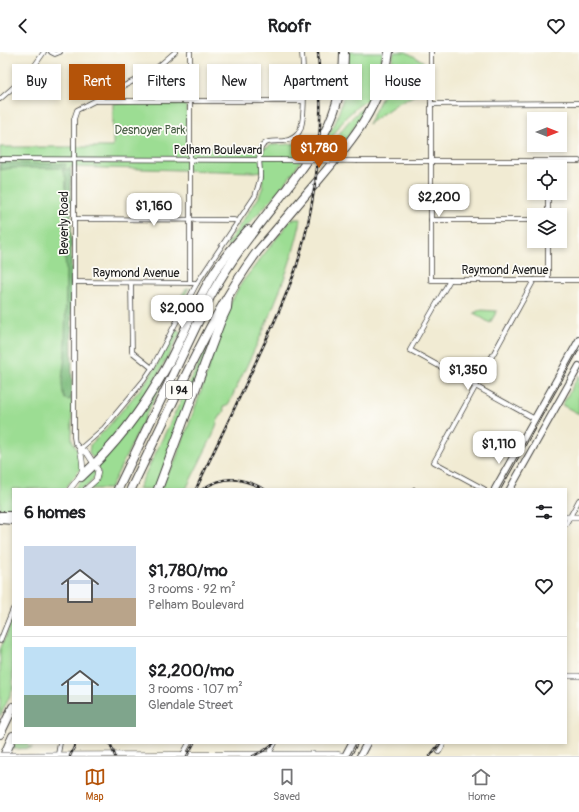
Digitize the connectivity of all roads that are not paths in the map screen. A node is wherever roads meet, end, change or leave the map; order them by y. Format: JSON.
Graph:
{"nodes":[{"id":1,"x":44,"y":52,"type":"edge"},
{"id":2,"x":51,"y":52,"type":"edge"},
{"id":3,"x":60,"y":52,"type":"edge"},
{"id":4,"x":175,"y":52,"type":"edge"},
{"id":5,"x":190,"y":52,"type":"edge"},
{"id":6,"x":302,"y":52,"type":"edge"},
{"id":7,"x":344,"y":52,"type":"edge"},
{"id":8,"x":431,"y":52,"type":"edge"},
{"id":9,"x":389,"y":55,"type":"edge"},
{"id":10,"x":0,"y":99,"type":"edge"},
{"id":11,"x":94,"y":101,"type":"junction"},
{"id":12,"x":303,"y":101,"type":"junction"},
{"id":13,"x":190,"y":102,"type":"junction"},
{"id":14,"x":431,"y":102,"type":"junction"},
{"id":15,"x":579,"y":103,"type":"edge"},
{"id":16,"x":0,"y":159,"type":"edge"},
{"id":17,"x":74,"y":159,"type":"junction"},
{"id":18,"x":190,"y":160,"type":"junction"},
{"id":19,"x":260,"y":160,"type":"junction"},
{"id":20,"x":430,"y":161,"type":"junction"},
{"id":21,"x":527,"y":161,"type":"edge"},
{"id":22,"x":567,"y":161,"type":"edge"},
{"id":23,"x":579,"y":161,"type":"edge"},
{"id":24,"x":74,"y":219,"type":"junction"},
{"id":25,"x":190,"y":219,"type":"junction"},
{"id":26,"x":263,"y":219,"type":"junction"},
{"id":27,"x":431,"y":220,"type":"junction"},
{"id":28,"x":527,"y":220,"type":"edge"},
{"id":29,"x":238,"y":222,"type":"junction"},
{"id":30,"x":548,"y":248,"type":"edge"},
{"id":31,"x":450,"y":280,"type":"junction"},
{"id":32,"x":534,"y":280,"type":"junction"},
{"id":33,"x":548,"y":280,"type":"junction"},
{"id":34,"x":579,"y":280,"type":"edge"},
{"id":35,"x":74,"y":282,"type":"junction"},
{"id":36,"x":131,"y":283,"type":"junction"},
{"id":37,"x":190,"y":283,"type":"junction"},
{"id":38,"x":197,"y":283,"type":"junction"},
{"id":39,"x":229,"y":292,"type":"junction"},
{"id":40,"x":579,"y":340,"type":"edge"},
{"id":41,"x":579,"y":366,"type":"edge"},
{"id":42,"x":152,"y":368,"type":"junction"},
{"id":43,"x":475,"y":386,"type":"junction"},
{"id":44,"x":535,"y":419,"type":"junction"},
{"id":45,"x":80,"y":449,"type":"junction"},
{"id":46,"x":94,"y":465,"type":"junction"},
{"id":47,"x":81,"y":477,"type":"junction"},
{"id":48,"x":160,"y":484,"type":"edge"},
{"id":49,"x":71,"y":488,"type":"edge"},
{"id":50,"x":87,"y":488,"type":"edge"},
{"id":51,"x":118,"y":488,"type":"edge"},
{"id":52,"x":131,"y":488,"type":"edge"},
{"id":53,"x":482,"y":488,"type":"edge"},
{"id":54,"x":496,"y":488,"type":"edge"},
{"id":55,"x":511,"y":488,"type":"edge"},
{"id":56,"x":579,"y":500,"type":"edge"},
{"id":57,"x":0,"y":515,"type":"edge"},
{"id":58,"x":12,"y":515,"type":"edge"},
{"id":59,"x":568,"y":517,"type":"edge"},
{"id":60,"x":579,"y":517,"type":"edge"},
{"id":61,"x":0,"y":520,"type":"edge"},
{"id":62,"x":12,"y":521,"type":"edge"},
{"id":63,"x":12,"y":611,"type":"edge"},
{"id":64,"x":0,"y":641,"type":"edge"},
{"id":65,"x":567,"y":676,"type":"edge"},
{"id":66,"x":579,"y":676,"type":"edge"},
{"id":67,"x":12,"y":709,"type":"edge"},
{"id":68,"x":0,"y":734,"type":"edge"},
{"id":69,"x":12,"y":738,"type":"edge"},
{"id":70,"x":60,"y":744,"type":"edge"},
{"id":71,"x":188,"y":744,"type":"edge"},
{"id":72,"x":274,"y":744,"type":"edge"},
{"id":73,"x":351,"y":744,"type":"edge"},
{"id":74,"x":366,"y":744,"type":"edge"},
{"id":75,"x":444,"y":744,"type":"edge"},
{"id":76,"x":440,"y":752,"type":"dead end"},
{"id":77,"x":58,"y":754,"type":"junction"},
{"id":78,"x":183,"y":754,"type":"junction"},
{"id":79,"x":269,"y":754,"type":"junction"},
{"id":80,"x":0,"y":755,"type":"edge"},
{"id":81,"x":27,"y":755,"type":"edge"},
{"id":82,"x":4,"y":756,"type":"edge"},
{"id":83,"x":345,"y":756,"type":"edge"},
{"id":84,"x":360,"y":756,"type":"edge"}],
"edges":[{"from":1,"to":10,"type":"street"},
{"from":2,"to":3,"type":"street"},
{"from":4,"to":11,"type":"street","name":"Beverly Road"},
{"from":5,"to":13,"type":"street"},
{"from":6,"to":12,"type":"street"},
{"from":7,"to":26,"type":"highway","number":"I 94"},
{"from":8,"to":14,"type":"street"},
{"from":9,"to":39,"type":"highway","number":"I 94"},
{"from":11,"to":13,"type":"street"},
{"from":11,"to":17,"type":"street","name":"Beverly Road"},
{"from":12,"to":13,"type":"street"},
{"from":12,"to":19,"type":"street"},
{"from":13,"to":18,"type":"street"},
{"from":14,"to":15,"type":"street"},
{"from":14,"to":20,"type":"street"},
{"from":16,"to":17,"type":"street","name":"Pelham Boulevard"},
{"from":17,"to":18,"type":"street","name":"Pelham Boulevard"},
{"from":17,"to":24,"type":"street","name":"Beverly Road"},
{"from":18,"to":19,"type":"street","name":"Pelham Boulevard"},
{"from":18,"to":25,"type":"street"},
{"from":19,"to":20,"type":"street","name":"Pelham Boulevard","bridge":true},
{"from":19,"to":29,"type":"street"},
{"from":20,"to":21,"type":"street","name":"Pelham Boulevard"},
{"from":20,"to":27,"type":"street"},
{"from":22,"to":23,"type":"street","name":"Pelham Boulevard"},
{"from":24,"to":25,"type":"street"},
{"from":24,"to":35,"type":"street","name":"Beverly Road"},
{"from":25,"to":29,"type":"street"},
{"from":25,"to":37,"type":"street"},
{"from":26,"to":46,"type":"highway"},
{"from":26,"to":51,"type":"highway","number":"I 94"},
{"from":27,"to":28,"type":"street"},
{"from":27,"to":31,"type":"street","name":"Raymond Avenue"},
{"from":29,"to":38,"type":"street"},
{"from":30,"to":33,"type":"street"},
{"from":31,"to":32,"type":"street","name":"Raymond Avenue"},
{"from":31,"to":43,"type":"street"},
{"from":32,"to":33,"type":"street","name":"Raymond Avenue"},
{"from":32,"to":43,"type":"street"},
{"from":33,"to":34,"type":"street","name":"Raymond Avenue"},
{"from":35,"to":36,"type":"street","name":"Raymond Avenue"},
{"from":35,"to":45,"type":"street","name":"Beverly Road"},
{"from":36,"to":37,"type":"street","name":"Raymond Avenue"},
{"from":36,"to":42,"type":"street"},
{"from":37,"to":38,"type":"street","name":"Raymond Avenue"},
{"from":38,"to":42,"type":"street"},
{"from":39,"to":48,"type":"highway"},
{"from":39,"to":52,"type":"highway","number":"I 94"},
{"from":40,"to":44,"type":"main road"},
{"from":41,"to":55,"type":"main road"},
{"from":42,"to":45,"type":"street"},
{"from":43,"to":44,"type":"street"},
{"from":43,"to":53,"type":"street"},
{"from":44,"to":54,"type":"main road"},
{"from":45,"to":46,"type":"street"},
{"from":45,"to":47,"type":"street"},
{"from":46,"to":47,"type":"highway"},
{"from":46,"to":50,"type":"street"},
{"from":47,"to":49,"type":"street"},
{"from":56,"to":59,"type":"street"},
{"from":57,"to":58,"type":"main road"},
{"from":59,"to":60,"type":"street"},
{"from":61,"to":62,"type":"main road"},
{"from":63,"to":64,"type":"street"},
{"from":65,"to":66,"type":"street"},
{"from":67,"to":68,"type":"highway"},
{"from":69,"to":82,"type":"highway"},
{"from":70,"to":77,"type":"street"},
{"from":71,"to":78,"type":"street"},
{"from":72,"to":79,"type":"street"},
{"from":73,"to":83,"type":"main road"},
{"from":74,"to":84,"type":"main road"},
{"from":75,"to":76,"type":"street"},
{"from":77,"to":78,"type":"street"},
{"from":77,"to":81,"type":"street"},
{"from":78,"to":79,"type":"street"},
{"from":79,"to":83,"type":"street"},
{"from":80,"to":81,"type":"street","bridge":true}]}
